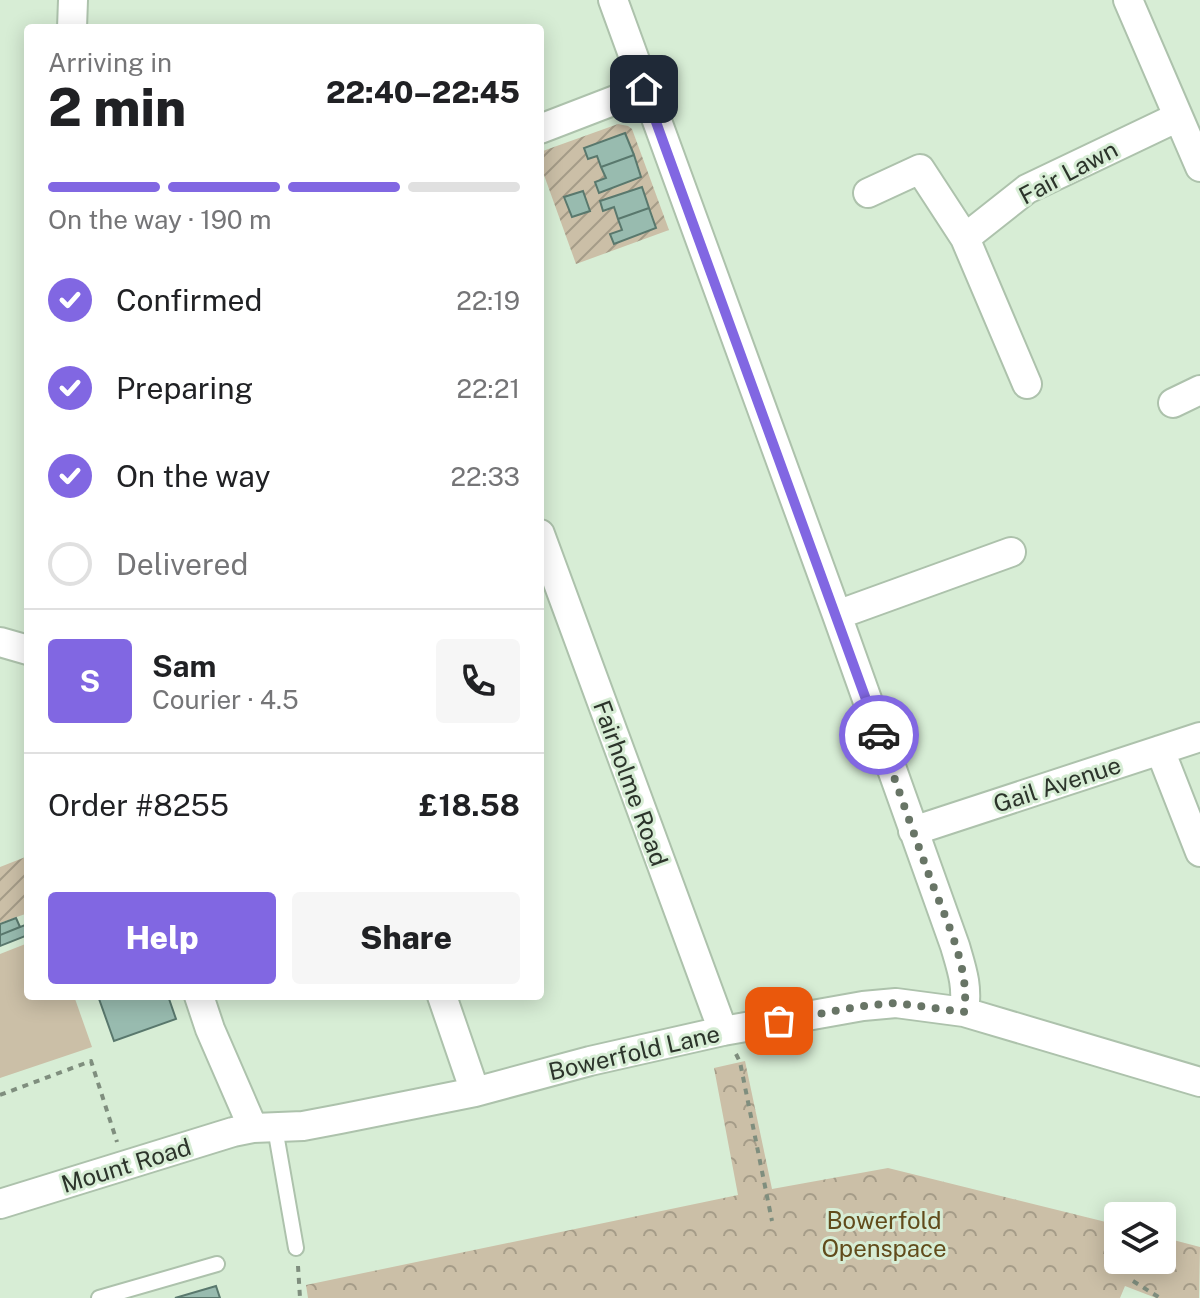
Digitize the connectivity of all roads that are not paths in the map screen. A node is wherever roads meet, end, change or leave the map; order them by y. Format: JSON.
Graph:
{"nodes":[{"id":1,"x":73,"y":0,"type":"edge"},
{"id":2,"x":613,"y":0,"type":"edge"},
{"id":3,"x":1128,"y":0,"type":"edge"},
{"id":4,"x":72,"y":24,"type":"edge"},
{"id":5,"x":644,"y":89,"type":"junction"},
{"id":6,"x":1178,"y":117,"type":"junction"},
{"id":7,"x":544,"y":127,"type":"edge"},
{"id":8,"x":1200,"y":167,"type":"edge"},
{"id":9,"x":868,"y":193,"type":"dead end"},
{"id":10,"x":965,"y":238,"type":"junction"},
{"id":11,"x":1027,"y":384,"type":"dead end"},
{"id":12,"x":1200,"y":390,"type":"edge"},
{"id":13,"x":1173,"y":403,"type":"dead end"},
{"id":14,"x":544,"y":545,"type":"edge"},
{"id":15,"x":1011,"y":552,"type":"dead end"},
{"id":16,"x":837,"y":615,"type":"junction"},
{"id":17,"x":0,"y":642,"type":"edge"},
{"id":18,"x":24,"y":649,"type":"edge"},
{"id":19,"x":1200,"y":737,"type":"edge"},
{"id":20,"x":1160,"y":750,"type":"junction"},
{"id":21,"x":913,"y":831,"type":"junction"},
{"id":22,"x":1200,"y":852,"type":"edge"},
{"id":23,"x":200,"y":1000,"type":"edge"},
{"id":24,"x":443,"y":1000,"type":"edge"},
{"id":25,"x":964,"y":1012,"type":"junction"},
{"id":26,"x":723,"y":1031,"type":"junction"},
{"id":27,"x":1200,"y":1082,"type":"edge"},
{"id":28,"x":475,"y":1092,"type":"junction"},
{"id":29,"x":264,"y":1128,"type":"junction"},
{"id":30,"x":0,"y":1204,"type":"edge"},
{"id":31,"x":296,"y":1248,"type":"road end"},
{"id":32,"x":217,"y":1264,"type":"dead end"},
{"id":33,"x":99,"y":1298,"type":"edge"}],
"edges":[{"from":1,"to":4,"type":"street"},
{"from":2,"to":5,"type":"street"},
{"from":3,"to":6,"type":"street"},
{"from":5,"to":7,"type":"street"},
{"from":5,"to":16,"type":"street"},
{"from":6,"to":8,"type":"street"},
{"from":6,"to":10,"type":"street","name":"Fair Lawn"},
{"from":9,"to":10,"type":"street"},
{"from":10,"to":11,"type":"street"},
{"from":12,"to":13,"type":"street"},
{"from":14,"to":26,"type":"street","name":"Fairholme Road"},
{"from":15,"to":16,"type":"street"},
{"from":16,"to":21,"type":"street"},
{"from":17,"to":18,"type":"street"},
{"from":19,"to":20,"type":"street","name":"Gail Avenue"},
{"from":20,"to":21,"type":"street","name":"Gail Avenue"},
{"from":20,"to":22,"type":"street"},
{"from":21,"to":25,"type":"street"},
{"from":23,"to":29,"type":"street"},
{"from":24,"to":28,"type":"street"},
{"from":25,"to":26,"type":"street","name":"Bowerfold Lane"},
{"from":25,"to":27,"type":"street","name":"Bowerfold Lane"},
{"from":26,"to":28,"type":"street","name":"Bowerfold Lane"},
{"from":28,"to":29,"type":"street","name":"Bowerfold Lane"},
{"from":29,"to":30,"type":"street","name":"Mount Road"},
{"from":29,"to":31,"type":"lane"},
{"from":32,"to":33,"type":"lane"}]}
